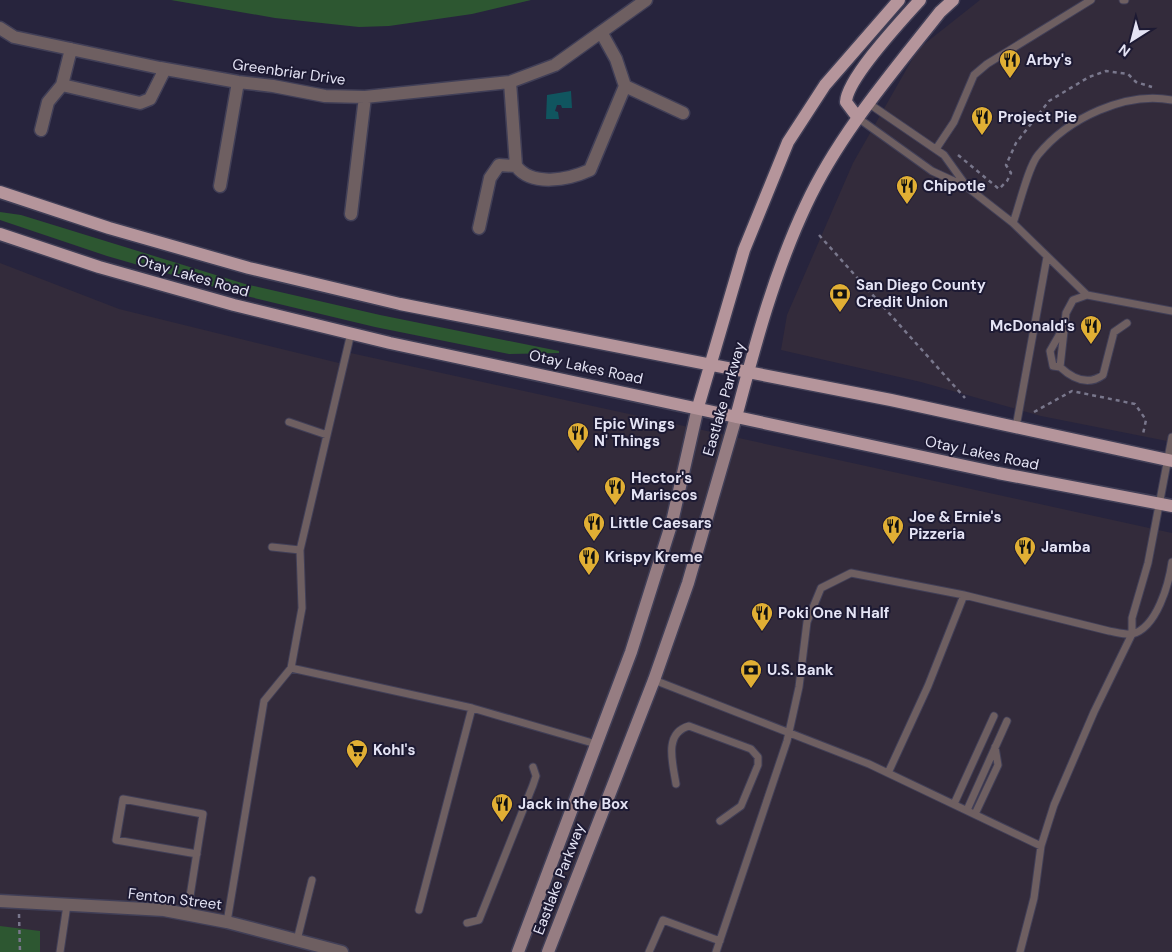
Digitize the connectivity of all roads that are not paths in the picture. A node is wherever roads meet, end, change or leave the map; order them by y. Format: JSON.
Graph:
{"nodes":[{"id":1,"x":646,"y":0,"type":"edge"},
{"id":2,"x":899,"y":0,"type":"edge"},
{"id":3,"x":920,"y":0,"type":"edge"},
{"id":4,"x":953,"y":0,"type":"edge"},
{"id":5,"x":1090,"y":0,"type":"edge"},
{"id":6,"x":0,"y":28,"type":"edge"},
{"id":7,"x":601,"y":32,"type":"junction"},
{"id":8,"x":71,"y":49,"type":"junction"},
{"id":9,"x":165,"y":70,"type":"junction"},
{"id":10,"x":238,"y":82,"type":"junction"},
{"id":11,"x":510,"y":82,"type":"junction"},
{"id":12,"x":62,"y":85,"type":"junction"},
{"id":13,"x":625,"y":86,"type":"junction"},
{"id":14,"x":365,"y":97,"type":"junction"},
{"id":15,"x":1172,"y":100,"type":"edge"},
{"id":16,"x":868,"y":103,"type":"junction"},
{"id":17,"x":683,"y":113,"type":"dead end"},
{"id":18,"x":858,"y":118,"type":"junction"},
{"id":19,"x":41,"y":130,"type":"dead end"},
{"id":20,"x":936,"y":149,"type":"junction"},
{"id":21,"x":516,"y":166,"type":"junction"},
{"id":22,"x":220,"y":186,"type":"dead end"},
{"id":23,"x":967,"y":187,"type":"junction"},
{"id":24,"x":0,"y":192,"type":"edge"},
{"id":25,"x":351,"y":214,"type":"dead end"},
{"id":26,"x":1013,"y":223,"type":"junction"},
{"id":27,"x":479,"y":228,"type":"dead end"},
{"id":28,"x":0,"y":234,"type":"edge"},
{"id":29,"x":1048,"y":257,"type":"junction"},
{"id":30,"x":1087,"y":295,"type":"junction"},
{"id":31,"x":1172,"y":311,"type":"edge"},
{"id":32,"x":1127,"y":323,"type":"dead end"},
{"id":33,"x":1062,"y":330,"type":"junction"},
{"id":34,"x":351,"y":333,"type":"junction"},
{"id":35,"x":710,"y":365,"type":"junction"},
{"id":36,"x":1060,"y":367,"type":"junction"},
{"id":37,"x":748,"y":371,"type":"junction"},
{"id":38,"x":698,"y":407,"type":"junction"},
{"id":39,"x":736,"y":417,"type":"junction"},
{"id":40,"x":289,"y":422,"type":"dead end"},
{"id":41,"x":1016,"y":427,"type":"junction"},
{"id":42,"x":327,"y":434,"type":"junction"},
{"id":43,"x":1172,"y":437,"type":"edge"},
{"id":44,"x":1169,"y":461,"type":"edge"},
{"id":45,"x":1159,"y":504,"type":"junction"},
{"id":46,"x":1172,"y":506,"type":"edge"},
{"id":47,"x":272,"y":547,"type":"dead end"},
{"id":48,"x":300,"y":550,"type":"junction"},
{"id":49,"x":1172,"y":562,"type":"edge"},
{"id":50,"x":964,"y":595,"type":"junction"},
{"id":51,"x":1132,"y":634,"type":"junction"},
{"id":52,"x":291,"y":668,"type":"junction"},
{"id":53,"x":654,"y":680,"type":"junction"},
{"id":54,"x":472,"y":708,"type":"junction"},
{"id":55,"x":994,"y":716,"type":"dead end"},
{"id":56,"x":1007,"y":721,"type":"dead end"},
{"id":57,"x":790,"y":732,"type":"junction"},
{"id":58,"x":596,"y":744,"type":"junction"},
{"id":59,"x":995,"y":747,"type":"junction"},
{"id":60,"x":533,"y":767,"type":"dead end"},
{"id":61,"x":888,"y":773,"type":"junction"},
{"id":62,"x":676,"y":784,"type":"dead end"},
{"id":63,"x":954,"y":804,"type":"junction"},
{"id":64,"x":967,"y":810,"type":"junction"},
{"id":65,"x":975,"y":814,"type":"junction"},
{"id":66,"x":720,"y":821,"type":"dead end"},
{"id":67,"x":1041,"y":846,"type":"junction"},
{"id":68,"x":197,"y":854,"type":"junction"},
{"id":69,"x":312,"y":880,"type":"dead end"},
{"id":70,"x":0,"y":901,"type":"edge"},
{"id":71,"x":68,"y":904,"type":"junction"},
{"id":72,"x":419,"y":910,"type":"dead end"},
{"id":73,"x":187,"y":914,"type":"junction"},
{"id":74,"x":227,"y":922,"type":"junction"},
{"id":75,"x":467,"y":924,"type":"dead end"},
{"id":76,"x":720,"y":941,"type":"junction"},
{"id":77,"x":295,"y":946,"type":"edge"},
{"id":78,"x":60,"y":952,"type":"edge"},
{"id":79,"x":342,"y":952,"type":"edge"},
{"id":80,"x":518,"y":952,"type":"edge"},
{"id":81,"x":548,"y":952,"type":"edge"},
{"id":82,"x":649,"y":952,"type":"edge"},
{"id":83,"x":716,"y":952,"type":"edge"},
{"id":84,"x":1020,"y":952,"type":"edge"}],
"edges":[{"from":1,"to":7,"type":"street","name":"Greenbriar Drive"},
{"from":2,"to":35,"type":"main road","name":"Eastlake Parkway"},
{"from":3,"to":18,"type":"main road"},
{"from":4,"to":16,"type":"main road","name":"Eastlake Parkway"},
{"from":5,"to":20,"type":"lane"},
{"from":6,"to":8,"type":"street","name":"Greenbriar Drive"},
{"from":7,"to":11,"type":"street","name":"Greenbriar Drive"},
{"from":7,"to":13,"type":"street"},
{"from":8,"to":9,"type":"street","name":"Greenbriar Drive"},
{"from":8,"to":12,"type":"street"},
{"from":9,"to":10,"type":"street","name":"Greenbriar Drive"},
{"from":9,"to":12,"type":"street"},
{"from":10,"to":14,"type":"street","name":"Greenbriar Drive"},
{"from":10,"to":22,"type":"street"},
{"from":11,"to":14,"type":"street","name":"Greenbriar Drive"},
{"from":11,"to":21,"type":"street"},
{"from":12,"to":19,"type":"street"},
{"from":13,"to":17,"type":"street"},
{"from":13,"to":21,"type":"street"},
{"from":14,"to":25,"type":"street"},
{"from":15,"to":26,"type":"lane"},
{"from":16,"to":18,"type":"main road","name":"Eastlake Parkway"},
{"from":16,"to":20,"type":"lane"},
{"from":18,"to":23,"type":"lane"},
{"from":18,"to":37,"type":"main road","name":"Eastlake Parkway"},
{"from":20,"to":23,"type":"lane"},
{"from":21,"to":27,"type":"street"},
{"from":23,"to":26,"type":"lane"},
{"from":24,"to":35,"type":"main road","name":"Otay Lakes Road"},
{"from":26,"to":29,"type":"lane"},
{"from":28,"to":34,"type":"main road","name":"Otay Lakes Road"},
{"from":29,"to":30,"type":"lane"},
{"from":29,"to":41,"type":"lane"},
{"from":30,"to":31,"type":"lane"},
{"from":30,"to":33,"type":"lane"},
{"from":32,"to":36,"type":"lane"},
{"from":33,"to":36,"type":"lane"},
{"from":33,"to":36,"type":"lane"},
{"from":34,"to":38,"type":"main road","name":"Otay Lakes Road"},
{"from":34,"to":42,"type":"lane"},
{"from":35,"to":37,"type":"main road","name":"Otay Lakes Road"},
{"from":35,"to":38,"type":"main road","name":"Eastlake Parkway"},
{"from":37,"to":39,"type":"main road","name":"Eastlake Parkway"},
{"from":37,"to":41,"type":"main road","name":"Otay Lakes Road"},
{"from":38,"to":39,"type":"main road","name":"Otay Lakes Road"},
{"from":38,"to":58,"type":"main road","name":"Eastlake Parkway"},
{"from":39,"to":45,"type":"main road","name":"Otay Lakes Road"},
{"from":39,"to":53,"type":"main road","name":"Eastlake Parkway"},
{"from":40,"to":42,"type":"lane"},
{"from":41,"to":44,"type":"main road","name":"Otay Lakes Road"},
{"from":42,"to":48,"type":"lane"},
{"from":43,"to":44,"type":"lane"},
{"from":44,"to":45,"type":"lane"},
{"from":45,"to":46,"type":"main road","name":"Otay Lakes Road"},
{"from":45,"to":51,"type":"lane"},
{"from":47,"to":48,"type":"lane"},
{"from":48,"to":52,"type":"lane"},
{"from":49,"to":51,"type":"lane"},
{"from":50,"to":51,"type":"lane"},
{"from":50,"to":57,"type":"lane"},
{"from":50,"to":61,"type":"lane"},
{"from":51,"to":67,"type":"lane"},
{"from":52,"to":54,"type":"lane"},
{"from":52,"to":74,"type":"lane"},
{"from":53,"to":57,"type":"lane"},
{"from":53,"to":81,"type":"main road","name":"Eastlake Parkway"},
{"from":54,"to":58,"type":"lane"},
{"from":54,"to":72,"type":"lane"},
{"from":55,"to":63,"type":"lane"},
{"from":56,"to":59,"type":"lane"},
{"from":57,"to":61,"type":"lane"},
{"from":57,"to":76,"type":"lane"},
{"from":58,"to":80,"type":"main road","name":"Eastlake Parkway"},
{"from":59,"to":64,"type":"lane"},
{"from":59,"to":65,"type":"lane"},
{"from":60,"to":75,"type":"lane"},
{"from":61,"to":63,"type":"lane"},
{"from":62,"to":66,"type":"lane"},
{"from":63,"to":64,"type":"lane"},
{"from":64,"to":65,"type":"lane"},
{"from":65,"to":67,"type":"lane"},
{"from":67,"to":84,"type":"lane"},
{"from":68,"to":68,"type":"lane"},
{"from":68,"to":73,"type":"lane"},
{"from":69,"to":77,"type":"lane"},
{"from":70,"to":71,"type":"street","name":"Fenton Street"},
{"from":71,"to":73,"type":"street","name":"Fenton Street"},
{"from":71,"to":78,"type":"lane"},
{"from":73,"to":74,"type":"street","name":"Fenton Street"},
{"from":74,"to":77,"type":"street","name":"Fenton Street"},
{"from":76,"to":82,"type":"lane"},
{"from":76,"to":83,"type":"lane"},
{"from":77,"to":79,"type":"street","name":"Fenton Street"}]}
